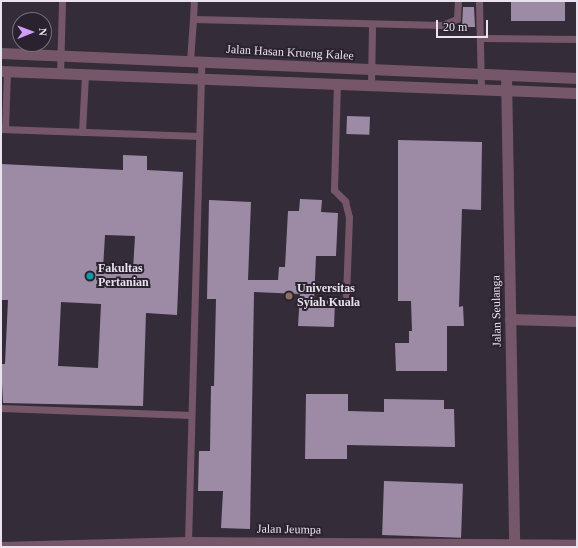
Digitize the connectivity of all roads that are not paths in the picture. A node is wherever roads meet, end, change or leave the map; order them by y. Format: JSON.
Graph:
{"nodes":[{"id":1,"x":62,"y":1,"type":"edge"},
{"id":2,"x":194,"y":1,"type":"edge"},
{"id":3,"x":458,"y":1,"type":"edge"},
{"id":4,"x":479,"y":1,"type":"edge"},
{"id":5,"x":193,"y":19,"type":"junction"},
{"id":6,"x":372,"y":24,"type":"junction"},
{"id":7,"x":480,"y":38,"type":"junction"},
{"id":8,"x":577,"y":39,"type":"edge"},
{"id":9,"x":1,"y":53,"type":"edge"},
{"id":10,"x":61,"y":55,"type":"junction"},
{"id":11,"x":195,"y":61,"type":"junction"},
{"id":12,"x":372,"y":70,"type":"junction"},
{"id":13,"x":4,"y":72,"type":"edge"},
{"id":14,"x":60,"y":74,"type":"junction"},
{"id":15,"x":85,"y":75,"type":"junction"},
{"id":16,"x":480,"y":75,"type":"junction"},
{"id":17,"x":506,"y":75,"type":"junction"},
{"id":18,"x":577,"y":78,"type":"edge"},
{"id":19,"x":201,"y":79,"type":"junction"},
{"id":20,"x":336,"y":82,"type":"junction"},
{"id":21,"x":371,"y":84,"type":"junction"},
{"id":22,"x":481,"y":90,"type":"junction"},
{"id":23,"x":506,"y":90,"type":"junction"},
{"id":24,"x":577,"y":93,"type":"edge"},
{"id":25,"x":3,"y":129,"type":"edge"},
{"id":26,"x":82,"y":132,"type":"junction"},
{"id":27,"x":199,"y":136,"type":"junction"},
{"id":28,"x":346,"y":295,"type":"dead end"},
{"id":29,"x":510,"y":319,"type":"junction"},
{"id":30,"x":577,"y":321,"type":"edge"},
{"id":31,"x":1,"y":408,"type":"edge"},
{"id":32,"x":191,"y":415,"type":"junction"},
{"id":33,"x":188,"y":542,"type":"junction"},
{"id":34,"x":577,"y":545,"type":"edge"},
{"id":35,"x":514,"y":546,"type":"edge"},
{"id":36,"x":1,"y":547,"type":"edge"}],
"edges":[{"from":1,"to":10,"type":"lane"},
{"from":2,"to":5,"type":"lane"},
{"from":3,"to":6,"type":"lane"},
{"from":4,"to":7,"type":"lane"},
{"from":5,"to":6,"type":"lane"},
{"from":5,"to":11,"type":"lane"},
{"from":6,"to":12,"type":"lane"},
{"from":7,"to":8,"type":"lane"},
{"from":7,"to":16,"type":"lane"},
{"from":9,"to":10,"type":"street","name":"Jalan Hasan Krueng Kalee"},
{"from":10,"to":11,"type":"street","name":"Jalan Hasan Krueng Kalee"},
{"from":10,"to":14,"type":"lane"},
{"from":11,"to":12,"type":"street","name":"Jalan Hasan Krueng Kalee"},
{"from":11,"to":19,"type":"lane"},
{"from":12,"to":16,"type":"street","name":"Jalan Hasan Krueng Kalee"},
{"from":12,"to":21,"type":"lane"},
{"from":13,"to":14,"type":"street"},
{"from":13,"to":25,"type":"lane"},
{"from":14,"to":15,"type":"street"},
{"from":15,"to":19,"type":"street"},
{"from":15,"to":26,"type":"lane"},
{"from":16,"to":17,"type":"street","name":"Jalan Hasan Krueng Kalee"},
{"from":16,"to":22,"type":"lane"},
{"from":17,"to":18,"type":"street","name":"Jalan Hasan Krueng Kalee"},
{"from":17,"to":23,"type":"street","name":"Jalan Seulanga"},
{"from":19,"to":20,"type":"street"},
{"from":19,"to":27,"type":"lane"},
{"from":20,"to":21,"type":"street"},
{"from":20,"to":28,"type":"lane"},
{"from":21,"to":22,"type":"street"},
{"from":22,"to":23,"type":"street"},
{"from":23,"to":24,"type":"street"},
{"from":23,"to":29,"type":"street","name":"Jalan Seulanga"},
{"from":25,"to":26,"type":"lane"},
{"from":26,"to":27,"type":"lane"},
{"from":27,"to":32,"type":"lane"},
{"from":29,"to":30,"type":"street"},
{"from":29,"to":35,"type":"street","name":"Jalan Seulanga"},
{"from":31,"to":32,"type":"lane"},
{"from":32,"to":33,"type":"lane"},
{"from":33,"to":35,"type":"street","name":"Jalan Jeumpa"},
{"from":33,"to":36,"type":"street","name":"Jalan Jeumpa"},
{"from":34,"to":35,"type":"street","name":"Jalan Jeumpa"}]}
